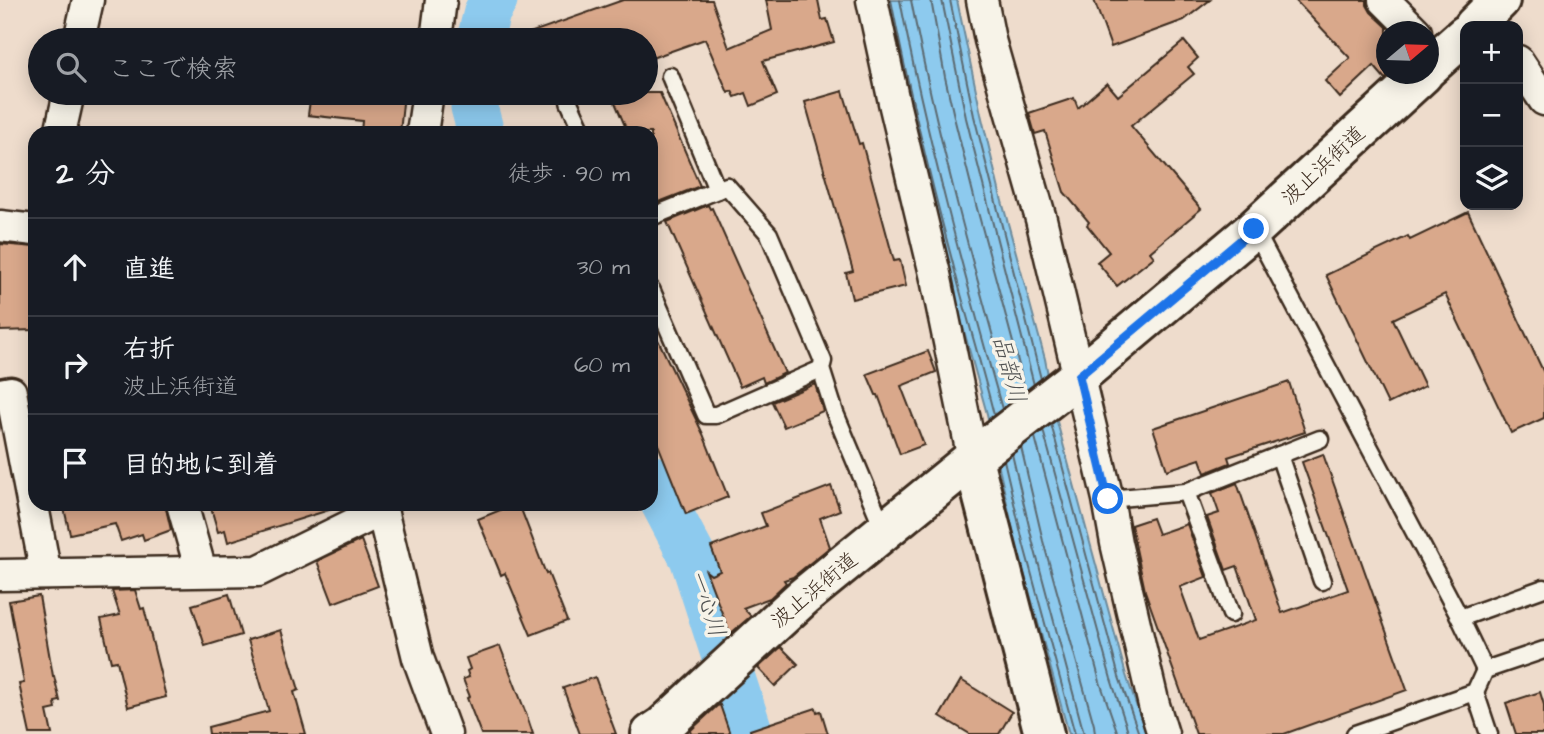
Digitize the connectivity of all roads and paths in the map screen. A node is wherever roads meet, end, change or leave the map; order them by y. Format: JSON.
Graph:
{"nodes":[{"id":1,"x":88,"y":0,"type":"edge"},
{"id":2,"x":442,"y":0,"type":"edge"},
{"id":3,"x":872,"y":0,"type":"edge"},
{"id":4,"x":982,"y":0,"type":"edge"},
{"id":5,"x":1384,"y":0,"type":"edge"},
{"id":6,"x":82,"y":28,"type":"edge"},
{"id":7,"x":438,"y":28,"type":"edge"},
{"id":8,"x":1456,"y":37,"type":"edge"},
{"id":9,"x":1523,"y":68,"type":"edge"},
{"id":10,"x":670,"y":76,"type":"dead end"},
{"id":11,"x":1544,"y":100,"type":"edge"},
{"id":12,"x":66,"y":105,"type":"edge"},
{"id":13,"x":426,"y":105,"type":"edge"},
{"id":14,"x":570,"y":105,"type":"edge"},
{"id":15,"x":62,"y":126,"type":"edge"},
{"id":16,"x":423,"y":126,"type":"edge"},
{"id":17,"x":580,"y":126,"type":"edge"},
{"id":18,"x":717,"y":190,"type":"junction"},
{"id":19,"x":658,"y":214,"type":"edge"},
{"id":20,"x":0,"y":226,"type":"edge"},
{"id":21,"x":28,"y":229,"type":"edge"},
{"id":22,"x":1254,"y":229,"type":"junction"},
{"id":23,"x":658,"y":305,"type":"edge"},
{"id":24,"x":821,"y":369,"type":"junction"},
{"id":25,"x":1070,"y":383,"type":"junction"},
{"id":26,"x":0,"y":394,"type":"edge"},
{"id":27,"x":1320,"y":439,"type":"dead end"},
{"id":28,"x":978,"y":455,"type":"junction"},
{"id":29,"x":1279,"y":456,"type":"junction"},
{"id":30,"x":28,"y":481,"type":"edge"},
{"id":31,"x":1186,"y":492,"type":"junction"},
{"id":32,"x":1108,"y":499,"type":"junction"},
{"id":33,"x":34,"y":511,"type":"edge"},
{"id":34,"x":184,"y":511,"type":"edge"},
{"id":35,"x":374,"y":511,"type":"edge"},
{"id":36,"x":383,"y":511,"type":"edge"},
{"id":37,"x":884,"y":531,"type":"junction"},
{"id":38,"x":201,"y":571,"type":"junction"},
{"id":39,"x":0,"y":575,"type":"edge"},
{"id":40,"x":46,"y":575,"type":"junction"},
{"id":41,"x":1322,"y":581,"type":"dead end"},
{"id":42,"x":1544,"y":588,"type":"edge"},
{"id":43,"x":1231,"y":614,"type":"dead end"},
{"id":44,"x":1460,"y":618,"type":"junction"},
{"id":45,"x":1544,"y":650,"type":"edge"},
{"id":46,"x":1485,"y":670,"type":"junction"},
{"id":47,"x":1475,"y":692,"type":"junction"},
{"id":48,"x":1397,"y":727,"type":"edge"},
{"id":49,"x":446,"y":734,"type":"edge"},
{"id":50,"x":651,"y":734,"type":"edge"},
{"id":51,"x":1044,"y":734,"type":"edge"},
{"id":52,"x":1163,"y":734,"type":"edge"},
{"id":53,"x":1355,"y":734,"type":"edge"},
{"id":54,"x":1489,"y":734,"type":"edge"}],
"edges":[{"from":1,"to":6,"type":"street"},
{"from":2,"to":7,"type":"street"},
{"from":3,"to":28,"type":"street"},
{"from":4,"to":25,"type":"street"},
{"from":5,"to":8,"type":"street"},
{"from":8,"to":22,"type":"street","name":"波止浜街道"},
{"from":9,"to":11,"type":"street"},
{"from":10,"to":18,"type":"lane"},
{"from":12,"to":15,"type":"street"},
{"from":13,"to":16,"type":"street"},
{"from":14,"to":17,"type":"lane"},
{"from":18,"to":19,"type":"lane"},
{"from":18,"to":24,"type":"lane"},
{"from":20,"to":21,"type":"street"},
{"from":22,"to":25,"type":"street","name":"波止浜街道"},
{"from":22,"to":44,"type":"lane"},
{"from":23,"to":24,"type":"lane"},
{"from":24,"to":37,"type":"lane"},
{"from":25,"to":28,"type":"street","name":"波止浜街道"},
{"from":25,"to":32,"type":"street"},
{"from":26,"to":30,"type":"street"},
{"from":27,"to":29,"type":"lane"},
{"from":28,"to":37,"type":"street","name":"波止浜街道"},
{"from":28,"to":51,"type":"street"},
{"from":29,"to":31,"type":"lane"},
{"from":29,"to":41,"type":"lane"},
{"from":31,"to":32,"type":"lane"},
{"from":31,"to":43,"type":"lane"},
{"from":32,"to":52,"type":"street"},
{"from":33,"to":40,"type":"street"},
{"from":34,"to":38,"type":"street"},
{"from":35,"to":38,"type":"street"},
{"from":36,"to":49,"type":"street"},
{"from":37,"to":50,"type":"street","name":"波止浜街道"},
{"from":38,"to":40,"type":"street"},
{"from":39,"to":40,"type":"street"},
{"from":42,"to":44,"type":"lane"},
{"from":44,"to":46,"type":"lane"},
{"from":45,"to":46,"type":"lane"},
{"from":46,"to":47,"type":"lane"},
{"from":47,"to":48,"type":"lane"},
{"from":47,"to":54,"type":"lane"},
{"from":48,"to":53,"type":"lane"}]}
